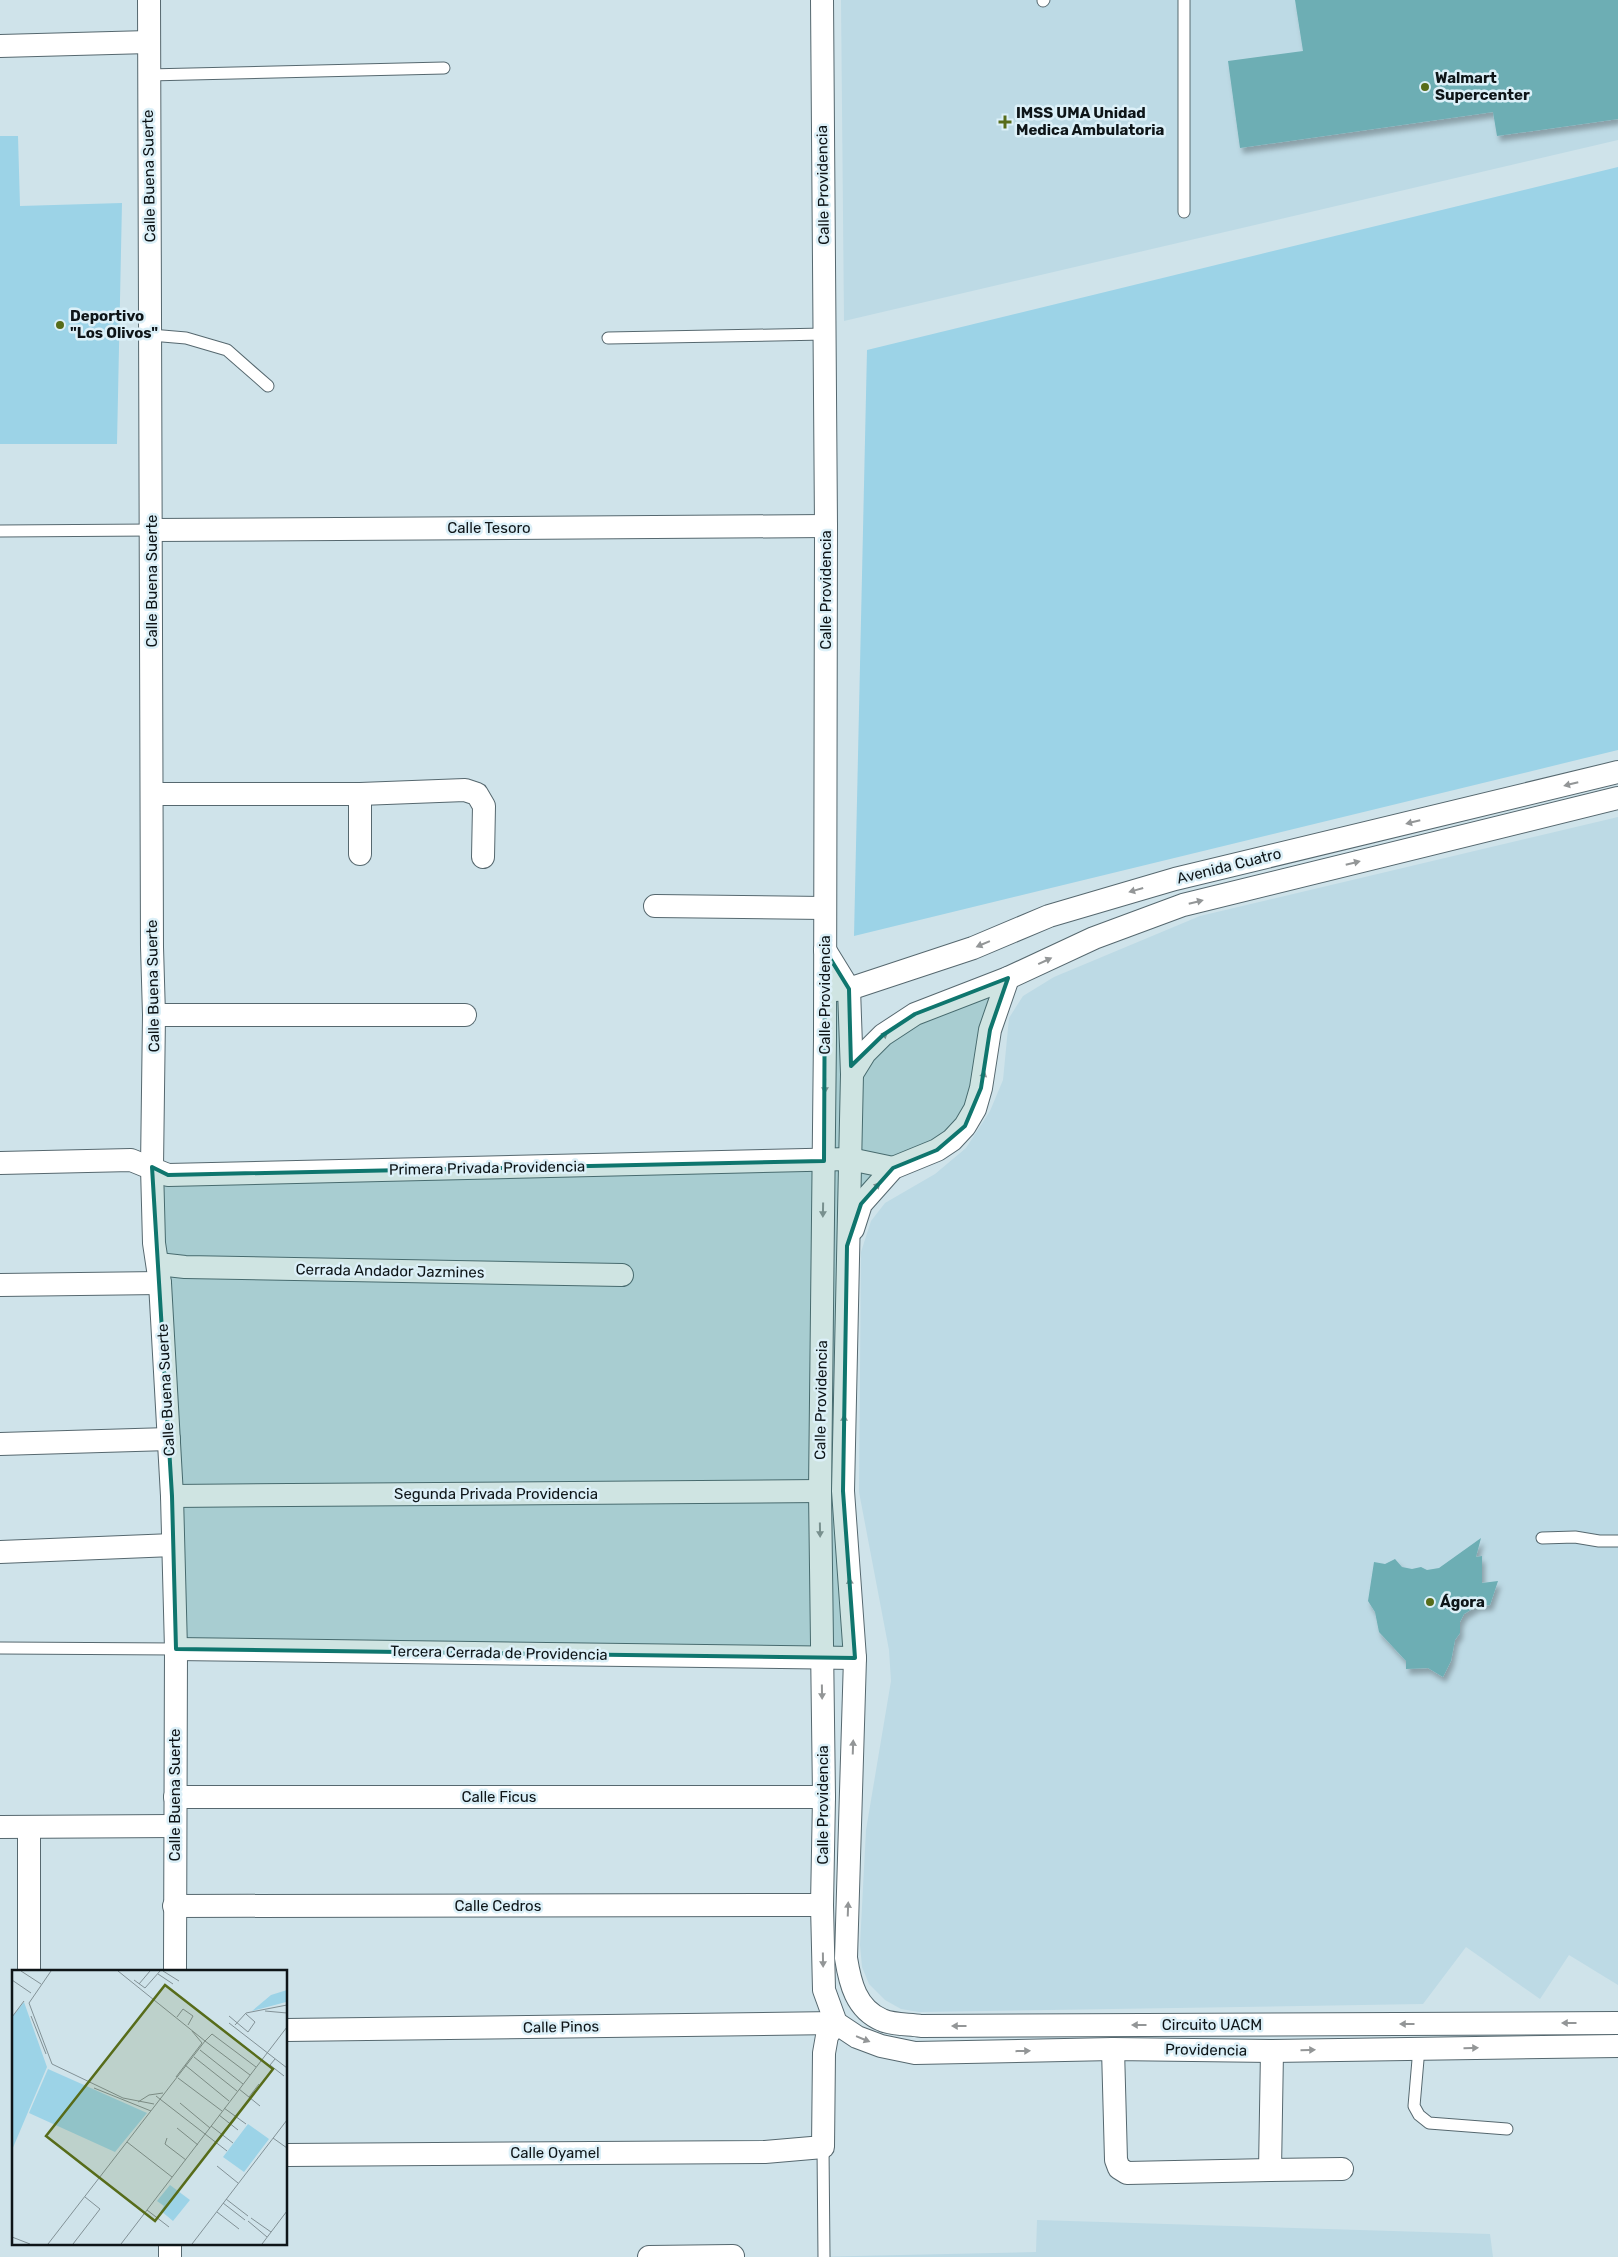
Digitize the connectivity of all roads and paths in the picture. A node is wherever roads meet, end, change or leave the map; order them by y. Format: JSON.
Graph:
{"nodes":[{"id":1,"x":149,"y":0,"type":"edge"},
{"id":2,"x":822,"y":0,"type":"edge"},
{"id":3,"x":1184,"y":0,"type":"edge"},
{"id":4,"x":149,"y":42,"type":"junction"},
{"id":5,"x":0,"y":46,"type":"edge"},
{"id":6,"x":444,"y":68,"type":"dead end"},
{"id":7,"x":148,"y":75,"type":"junction"},
{"id":8,"x":1184,"y":212,"type":"dead end"},
{"id":9,"x":825,"y":334,"type":"junction"},
{"id":10,"x":151,"y":335,"type":"junction"},
{"id":11,"x":608,"y":338,"type":"dead end"},
{"id":12,"x":268,"y":386,"type":"dead end"},
{"id":13,"x":826,"y":526,"type":"junction"},
{"id":14,"x":0,"y":530,"type":"edge"},
{"id":15,"x":152,"y":530,"type":"junction"},
{"id":16,"x":1611,"y":774,"type":"edge"},
{"id":17,"x":153,"y":794,"type":"junction"},
{"id":18,"x":360,"y":794,"type":"junction"},
{"id":19,"x":1614,"y":799,"type":"edge"},
{"id":20,"x":360,"y":854,"type":"dead end"},
{"id":21,"x":484,"y":857,"type":"dead end"},
{"id":22,"x":655,"y":906,"type":"dead end"},
{"id":23,"x":824,"y":908,"type":"junction"},
{"id":24,"x":825,"y":950,"type":"junction"},
{"id":25,"x":1008,"y":978,"type":"junction"},
{"id":26,"x":849,"y":989,"type":"junction"},
{"id":27,"x":824,"y":991,"type":"junction"},
{"id":28,"x":154,"y":1015,"type":"junction"},
{"id":29,"x":465,"y":1015,"type":"dead end"},
{"id":30,"x":852,"y":1074,"type":"junction"},
{"id":31,"x":850,"y":1159,"type":"junction"},
{"id":32,"x":824,"y":1161,"type":"junction"},
{"id":33,"x":0,"y":1163,"type":"edge"},
{"id":34,"x":152,"y":1167,"type":"junction"},
{"id":35,"x":893,"y":1168,"type":"junction"},
{"id":36,"x":847,"y":1246,"type":"junction"},
{"id":37,"x":159,"y":1273,"type":"junction"},
{"id":38,"x":622,"y":1275,"type":"dead end"},
{"id":39,"x":0,"y":1285,"type":"edge"},
{"id":40,"x":169,"y":1440,"type":"junction"},
{"id":41,"x":0,"y":1444,"type":"edge"},
{"id":42,"x":820,"y":1491,"type":"junction"},
{"id":43,"x":172,"y":1496,"type":"junction"},
{"id":44,"x":1542,"y":1538,"type":"dead end"},
{"id":45,"x":1618,"y":1541,"type":"edge"},
{"id":46,"x":172,"y":1545,"type":"junction"},
{"id":47,"x":0,"y":1552,"type":"edge"},
{"id":48,"x":0,"y":1648,"type":"edge"},
{"id":49,"x":176,"y":1649,"type":"junction"},
{"id":50,"x":822,"y":1657,"type":"junction"},
{"id":51,"x":855,"y":1658,"type":"junction"},
{"id":52,"x":824,"y":1796,"type":"junction"},
{"id":53,"x":175,"y":1797,"type":"junction"},
{"id":54,"x":175,"y":1826,"type":"junction"},
{"id":55,"x":0,"y":1827,"type":"edge"},
{"id":56,"x":29,"y":1827,"type":"junction"},
{"id":57,"x":822,"y":1905,"type":"junction"},
{"id":58,"x":174,"y":1906,"type":"junction"},
{"id":59,"x":846,"y":1958,"type":"joint"},
{"id":60,"x":29,"y":1970,"type":"edge"},
{"id":61,"x":175,"y":1970,"type":"edge"},
{"id":62,"x":836,"y":2023,"type":"junction"},
{"id":63,"x":1618,"y":2023,"type":"edge"},
{"id":64,"x":288,"y":2030,"type":"edge"},
{"id":65,"x":1618,"y":2046,"type":"edge"},
{"id":66,"x":1419,"y":2048,"type":"junction"},
{"id":67,"x":1113,"y":2049,"type":"junction"},
{"id":68,"x":1272,"y":2051,"type":"junction"},
{"id":69,"x":1507,"y":2130,"type":"dead end"},
{"id":70,"x":823,"y":2147,"type":"junction"},
{"id":71,"x":288,"y":2155,"type":"edge"},
{"id":72,"x":1342,"y":2169,"type":"dead end"},
{"id":73,"x":1270,"y":2170,"type":"junction"},
{"id":74,"x":170,"y":2244,"type":"edge"},
{"id":75,"x":732,"y":2256,"type":"dead end"},
{"id":76,"x":170,"y":2257,"type":"edge"},
{"id":77,"x":649,"y":2257,"type":"edge"},
{"id":78,"x":824,"y":2257,"type":"edge"}],
"edges":[{"from":1,"to":4,"type":"street","name":"Calle Buena Suerte"},
{"from":2,"to":9,"type":"street","name":"Calle Providencia"},
{"from":3,"to":8,"type":"lane"},
{"from":4,"to":5,"type":"street"},
{"from":4,"to":7,"type":"street","name":"Calle Buena Suerte"},
{"from":6,"to":7,"type":"lane"},
{"from":7,"to":10,"type":"street","name":"Calle Buena Suerte"},
{"from":9,"to":11,"type":"lane"},
{"from":9,"to":13,"type":"street","name":"Calle Providencia"},
{"from":10,"to":12,"type":"lane"},
{"from":10,"to":15,"type":"street","name":"Calle Buena Suerte"},
{"from":13,"to":15,"type":"street","name":"Calle Tesoro"},
{"from":13,"to":23,"type":"street","name":"Calle Providencia"},
{"from":14,"to":15,"type":"lane"},
{"from":15,"to":17,"type":"street","name":"Calle Buena Suerte"},
{"from":16,"to":19,"type":"street"},
{"from":16,"to":26,"type":"street","name":"Avenida Cuatro","one_way":true},
{"from":17,"to":18,"type":"street"},
{"from":17,"to":28,"type":"street","name":"Calle Buena Suerte"},
{"from":18,"to":20,"type":"street"},
{"from":18,"to":21,"type":"street"},
{"from":25,"to":19,"type":"street","name":"Avenida Cuatro","one_way":true},
{"from":22,"to":23,"type":"street"},
{"from":23,"to":24,"type":"street","name":"Calle Providencia"},
{"from":24,"to":26,"type":"street"},
{"from":24,"to":27,"type":"street","name":"Calle Providencia"},
{"from":30,"to":25,"type":"street","name":"Avenida Cuatro","one_way":true},
{"from":35,"to":25,"type":"street","one_way":true},
{"from":26,"to":27,"type":"street","name":"Avenida Cuatro"},
{"from":26,"to":30,"type":"street","name":"Calle Providencia"},
{"from":27,"to":32,"type":"street","name":"Calle Providencia","one_way":true},
{"from":28,"to":29,"type":"street"},
{"from":28,"to":34,"type":"street","name":"Calle Buena Suerte"},
{"from":30,"to":31,"type":"street","name":"Calle Providencia"},
{"from":31,"to":32,"type":"street","name":"Primera Privada Providencia"},
{"from":31,"to":35,"type":"street","name":"Primera Privada Providencia"},
{"from":31,"to":36,"type":"street","name":"Calle Providencia"},
{"from":32,"to":34,"type":"street","name":"Primera Privada Providencia"},
{"from":32,"to":42,"type":"street","name":"Calle Providencia","one_way":true},
{"from":33,"to":34,"type":"street","name":"Primera Privada Providencia"},
{"from":34,"to":37,"type":"street","name":"Calle Buena Suerte"},
{"from":36,"to":35,"type":"street","one_way":true},
{"from":51,"to":36,"type":"street","name":"Calle Providencia","one_way":true},
{"from":37,"to":38,"type":"street","name":"Cerrada Andador Jazmines"},
{"from":37,"to":39,"type":"street","name":"Cerrada Andador Jazmines"},
{"from":37,"to":40,"type":"street","name":"Calle Buena Suerte"},
{"from":40,"to":41,"type":"street"},
{"from":40,"to":43,"type":"street","name":"Calle Buena Suerte"},
{"from":42,"to":43,"type":"street","name":"Segunda Privada Providencia"},
{"from":42,"to":50,"type":"street","name":"Calle Providencia","one_way":true},
{"from":43,"to":46,"type":"street","name":"Calle Buena Suerte"},
{"from":44,"to":45,"type":"lane"},
{"from":46,"to":47,"type":"street"},
{"from":46,"to":49,"type":"street","name":"Calle Buena Suerte"},
{"from":48,"to":49,"type":"lane"},
{"from":49,"to":50,"type":"street","name":"Tercera Cerrada de Providencia"},
{"from":49,"to":53,"type":"street","name":"Calle Buena Suerte"},
{"from":50,"to":51,"type":"street","name":"Tercera Cerrada de Providencia"},
{"from":50,"to":52,"type":"street","name":"Calle Providencia","one_way":true},
{"from":59,"to":51,"type":"street","name":"Calle Providencia","one_way":true},
{"from":52,"to":53,"type":"street","name":"Calle Ficus"},
{"from":52,"to":57,"type":"street","name":"Calle Providencia"},
{"from":53,"to":54,"type":"street","name":"Calle Buena Suerte"},
{"from":54,"to":56,"type":"street"},
{"from":54,"to":58,"type":"street","name":"Calle Buena Suerte"},
{"from":55,"to":56,"type":"street"},
{"from":56,"to":60,"type":"street"},
{"from":57,"to":58,"type":"street","name":"Calle Cedros"},
{"from":57,"to":62,"type":"street","name":"Calle Providencia","one_way":true},
{"from":58,"to":61,"type":"street","name":"Calle Buena Suerte"},
{"from":63,"to":59,"type":"street","name":"Circuito UACM","one_way":true},
{"from":62,"to":64,"type":"street","name":"Calle Pinos"},
{"from":62,"to":67,"type":"street","name":"Providencia","one_way":true},
{"from":62,"to":70,"type":"street"},
{"from":66,"to":65,"type":"street","name":"Providencia","one_way":true},
{"from":68,"to":66,"type":"street","name":"Providencia","one_way":true},
{"from":66,"to":69,"type":"lane"},
{"from":67,"to":68,"type":"street","name":"Providencia"},
{"from":67,"to":73,"type":"street"},
{"from":68,"to":73,"type":"street"},
{"from":70,"to":71,"type":"street","name":"Calle Oyamel"},
{"from":70,"to":78,"type":"lane"},
{"from":72,"to":73,"type":"street"},
{"from":74,"to":76,"type":"street"},
{"from":75,"to":77,"type":"street"}]}
